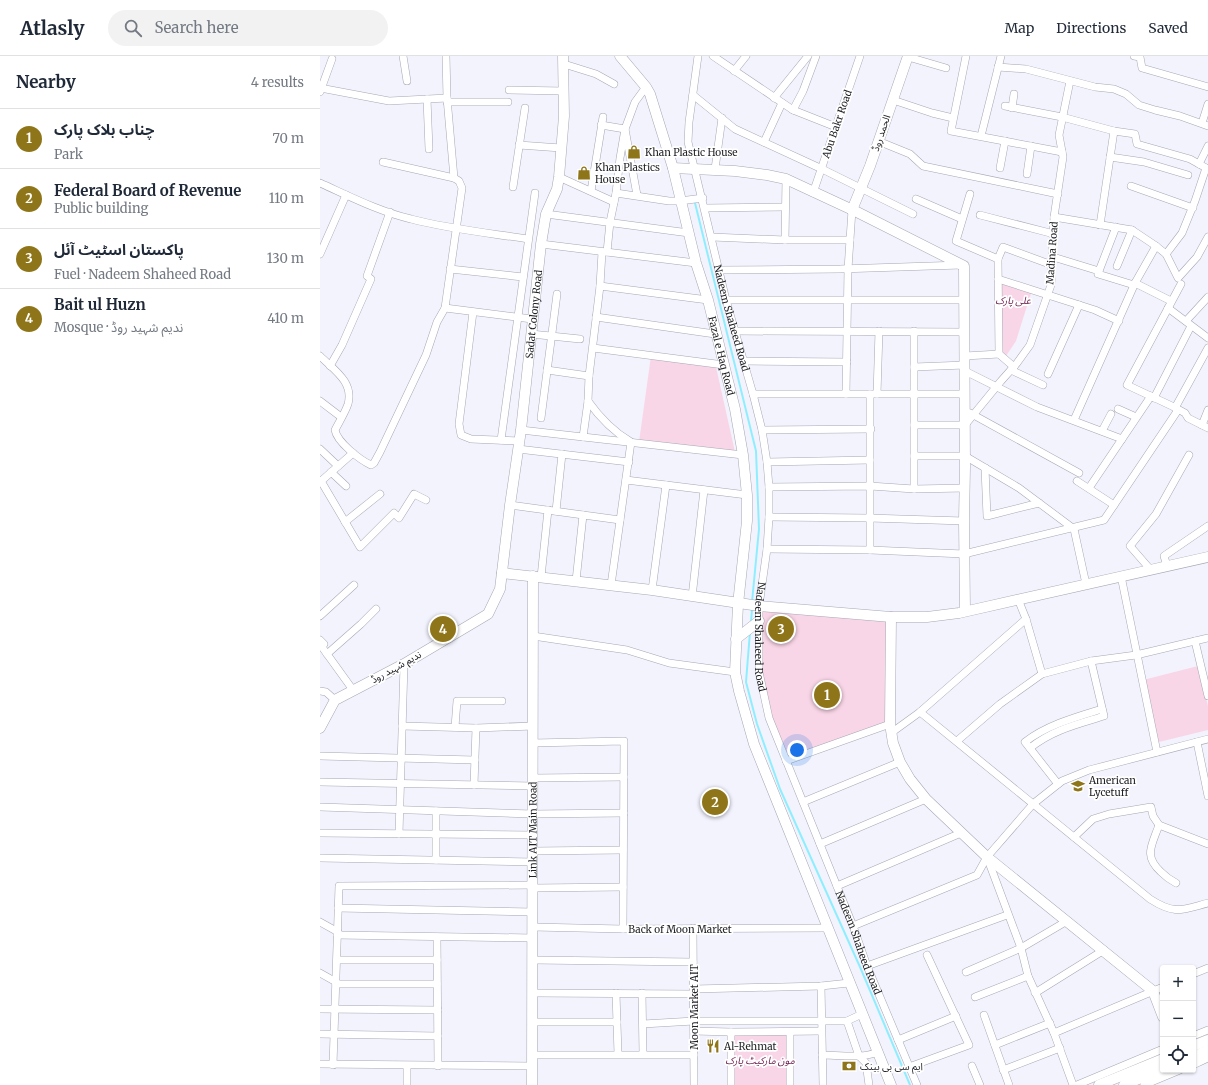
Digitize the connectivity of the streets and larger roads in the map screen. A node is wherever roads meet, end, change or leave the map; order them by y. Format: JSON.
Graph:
{"nodes":[{"id":1,"x":403,"y":56,"type":"edge"},
{"id":2,"x":446,"y":56,"type":"edge"},
{"id":3,"x":620,"y":56,"type":"edge"},
{"id":4,"x":698,"y":56,"type":"edge"},
{"id":5,"x":713,"y":56,"type":"edge"},
{"id":6,"x":746,"y":56,"type":"edge"},
{"id":7,"x":808,"y":56,"type":"edge"},
{"id":8,"x":816,"y":56,"type":"edge"},
{"id":9,"x":860,"y":56,"type":"edge"},
{"id":10,"x":908,"y":56,"type":"edge"},
{"id":11,"x":966,"y":56,"type":"edge"},
{"id":12,"x":1000,"y":56,"type":"edge"},
{"id":13,"x":1134,"y":56,"type":"edge"},
{"id":14,"x":332,"y":59,"type":"dead end"},
{"id":15,"x":563,"y":60,"type":"edge"},
{"id":16,"x":998,"y":67,"type":"junction"},
{"id":17,"x":946,"y":68,"type":"dead end"},
{"id":18,"x":734,"y":71,"type":"junction"},
{"id":19,"x":1070,"y":80,"type":"junction"},
{"id":20,"x":407,"y":81,"type":"dead end"},
{"id":21,"x":614,"y":84,"type":"dead end"},
{"id":22,"x":646,"y":87,"type":"junction"},
{"id":23,"x":1208,"y":87,"type":"edge"},
{"id":24,"x":320,"y":90,"type":"edge"},
{"id":25,"x":509,"y":90,"type":"dead end"},
{"id":26,"x":564,"y":91,"type":"junction"},
{"id":27,"x":1014,"y":94,"type":"dead end"},
{"id":28,"x":693,"y":95,"type":"junction"},
{"id":29,"x":774,"y":98,"type":"junction"},
{"id":30,"x":427,"y":99,"type":"junction"},
{"id":31,"x":447,"y":100,"type":"junction"},
{"id":32,"x":893,"y":100,"type":"junction"},
{"id":33,"x":508,"y":102,"type":"dead end"},
{"id":34,"x":782,"y":103,"type":"junction"},
{"id":35,"x":1208,"y":104,"type":"edge"},
{"id":36,"x":525,"y":108,"type":"dead end"},
{"id":37,"x":793,"y":110,"type":"junction"},
{"id":38,"x":603,"y":117,"type":"dead end"},
{"id":39,"x":1062,"y":117,"type":"junction"},
{"id":40,"x":722,"y":118,"type":"junction"},
{"id":41,"x":953,"y":118,"type":"junction"},
{"id":42,"x":1205,"y":124,"type":"edge"},
{"id":43,"x":601,"y":125,"type":"junction"},
{"id":44,"x":836,"y":127,"type":"junction"},
{"id":45,"x":626,"y":129,"type":"junction"},
{"id":46,"x":1114,"y":131,"type":"junction"},
{"id":47,"x":981,"y":136,"type":"junction"},
{"id":48,"x":1005,"y":141,"type":"junction"},
{"id":49,"x":764,"y":142,"type":"junction"},
{"id":50,"x":878,"y":142,"type":"junction"},
{"id":51,"x":519,"y":145,"type":"junction"},
{"id":52,"x":1031,"y":146,"type":"junction"},
{"id":53,"x":1208,"y":146,"type":"edge"},
{"id":54,"x":561,"y":148,"type":"junction"},
{"id":55,"x":429,"y":149,"type":"dead end"},
{"id":56,"x":1062,"y":152,"type":"junction"},
{"id":57,"x":1110,"y":157,"type":"junction"},
{"id":58,"x":383,"y":162,"type":"dead end"},
{"id":59,"x":1199,"y":164,"type":"junction"},
{"id":60,"x":673,"y":168,"type":"junction"},
{"id":61,"x":822,"y":168,"type":"junction"},
{"id":62,"x":1000,"y":168,"type":"dead end"},
{"id":63,"x":695,"y":169,"type":"junction"},
{"id":64,"x":715,"y":169,"type":"junction"},
{"id":65,"x":1207,"y":169,"type":"edge"},
{"id":66,"x":1027,"y":174,"type":"dead end"},
{"id":67,"x":1188,"y":175,"type":"dead end"},
{"id":68,"x":559,"y":177,"type":"junction"},
{"id":69,"x":454,"y":178,"type":"junction"},
{"id":70,"x":786,"y":180,"type":"junction"},
{"id":71,"x":320,"y":183,"type":"edge"},
{"id":72,"x":1131,"y":186,"type":"dead end"},
{"id":73,"x":513,"y":187,"type":"dead end"},
{"id":74,"x":861,"y":188,"type":"junction"},
{"id":75,"x":591,"y":191,"type":"junction"},
{"id":76,"x":535,"y":193,"type":"dead end"},
{"id":77,"x":616,"y":193,"type":"junction"},
{"id":78,"x":813,"y":193,"type":"junction"},
{"id":79,"x":970,"y":194,"type":"dead end"},
{"id":80,"x":1058,"y":194,"type":"junction"},
{"id":81,"x":346,"y":195,"type":"junction"},
{"id":82,"x":637,"y":195,"type":"junction"},
{"id":83,"x":703,"y":198,"type":"junction"},
{"id":84,"x":916,"y":199,"type":"dead end"},
{"id":85,"x":680,"y":201,"type":"junction"},
{"id":86,"x":614,"y":202,"type":"junction"},
{"id":87,"x":786,"y":207,"type":"junction"},
{"id":88,"x":705,"y":208,"type":"junction"},
{"id":89,"x":1193,"y":208,"type":"junction"},
{"id":90,"x":852,"y":210,"type":"junction"},
{"id":91,"x":390,"y":212,"type":"junction"},
{"id":92,"x":546,"y":214,"type":"junction"},
{"id":93,"x":913,"y":214,"type":"dead end"},
{"id":94,"x":980,"y":215,"type":"dead end"},
{"id":95,"x":1054,"y":217,"type":"junction"},
{"id":96,"x":962,"y":219,"type":"junction"},
{"id":97,"x":610,"y":222,"type":"junction"},
{"id":98,"x":1100,"y":224,"type":"junction"},
{"id":99,"x":1116,"y":227,"type":"junction"},
{"id":100,"x":456,"y":228,"type":"junction"},
{"id":101,"x":1132,"y":230,"type":"junction"},
{"id":102,"x":689,"y":233,"type":"junction"},
{"id":103,"x":1054,"y":234,"type":"junction"},
{"id":104,"x":712,"y":237,"type":"junction"},
{"id":105,"x":1208,"y":237,"type":"edge"},
{"id":106,"x":528,"y":239,"type":"junction"},
{"id":107,"x":786,"y":240,"type":"junction"},
{"id":108,"x":850,"y":240,"type":"junction"},
{"id":109,"x":541,"y":244,"type":"junction"},
{"id":110,"x":1156,"y":246,"type":"junction"},
{"id":111,"x":605,"y":252,"type":"junction"},
{"id":112,"x":320,"y":254,"type":"edge"},
{"id":113,"x":1166,"y":254,"type":"junction"},
{"id":114,"x":1053,"y":257,"type":"junction"},
{"id":115,"x":998,"y":259,"type":"junction"},
{"id":116,"x":696,"y":263,"type":"junction"},
{"id":117,"x":961,"y":265,"type":"junction"},
{"id":118,"x":1052,"y":265,"type":"junction"},
{"id":119,"x":1117,"y":266,"type":"dead end"},
{"id":120,"x":848,"y":268,"type":"junction"},
{"id":121,"x":450,"y":269,"type":"junction"},
{"id":122,"x":719,"y":270,"type":"junction"},
{"id":123,"x":1099,"y":271,"type":"junction"},
{"id":124,"x":523,"y":277,"type":"junction"},
{"id":125,"x":998,"y":279,"type":"junction"},
{"id":126,"x":1135,"y":284,"type":"junction"},
{"id":127,"x":1181,"y":284,"type":"dead end"},
{"id":128,"x":600,"y":286,"type":"junction"},
{"id":129,"x":557,"y":294,"type":"dead end"},
{"id":130,"x":1048,"y":295,"type":"junction"},
{"id":131,"x":1208,"y":297,"type":"edge"},
{"id":132,"x":708,"y":300,"type":"junction"},
{"id":133,"x":726,"y":300,"type":"junction"},
{"id":134,"x":847,"y":300,"type":"junction"},
{"id":135,"x":964,"y":300,"type":"junction"},
{"id":136,"x":1172,"y":301,"type":"junction"},
{"id":137,"x":1078,"y":305,"type":"junction"},
{"id":138,"x":445,"y":308,"type":"junction"},
{"id":139,"x":1168,"y":308,"type":"junction"},
{"id":140,"x":473,"y":312,"type":"junction"},
{"id":141,"x":518,"y":317,"type":"junction"},
{"id":142,"x":596,"y":317,"type":"junction"},
{"id":143,"x":532,"y":319,"type":"junction"},
{"id":144,"x":1119,"y":321,"type":"junction"},
{"id":145,"x":1188,"y":324,"type":"junction"},
{"id":146,"x":735,"y":330,"type":"junction"},
{"id":147,"x":848,"y":330,"type":"junction"},
{"id":148,"x":879,"y":331,"type":"junction"},
{"id":149,"x":914,"y":331,"type":"junction"},
{"id":150,"x":964,"y":332,"type":"junction"},
{"id":151,"x":531,"y":334,"type":"junction"},
{"id":152,"x":715,"y":334,"type":"junction"},
{"id":153,"x":551,"y":336,"type":"junction"},
{"id":154,"x":1208,"y":338,"type":"edge"},
{"id":155,"x":580,"y":339,"type":"dead end"},
{"id":156,"x":593,"y":348,"type":"junction"},
{"id":157,"x":1208,"y":348,"type":"edge"},
{"id":158,"x":999,"y":354,"type":"junction"},
{"id":159,"x":320,"y":356,"type":"edge"},
{"id":160,"x":744,"y":361,"type":"junction"},
{"id":161,"x":847,"y":362,"type":"junction"},
{"id":162,"x":965,"y":364,"type":"junction"},
{"id":163,"x":724,"y":365,"type":"junction"},
{"id":164,"x":330,"y":366,"type":"junction"},
{"id":165,"x":914,"y":367,"type":"junction"},
{"id":166,"x":1012,"y":369,"type":"junction"},
{"id":167,"x":547,"y":370,"type":"junction"},
{"id":168,"x":1048,"y":374,"type":"dead end"},
{"id":169,"x":589,"y":376,"type":"junction"},
{"id":170,"x":1043,"y":385,"type":"dead end"},
{"id":171,"x":997,"y":386,"type":"junction"},
{"id":172,"x":754,"y":394,"type":"junction"},
{"id":173,"x":846,"y":394,"type":"junction"},
{"id":174,"x":874,"y":394,"type":"junction"},
{"id":175,"x":914,"y":394,"type":"junction"},
{"id":176,"x":964,"y":394,"type":"junction"},
{"id":177,"x":1153,"y":397,"type":"junction"},
{"id":178,"x":320,"y":400,"type":"edge"},
{"id":179,"x":588,"y":402,"type":"junction"},
{"id":180,"x":1118,"y":409,"type":"dead end"},
{"id":181,"x":1177,"y":409,"type":"junction"},
{"id":182,"x":1208,"y":410,"type":"edge"},
{"id":183,"x":969,"y":412,"type":"junction"},
{"id":184,"x":1111,"y":414,"type":"dead end"},
{"id":185,"x":342,"y":417,"type":"junction"},
{"id":186,"x":1136,"y":417,"type":"junction"},
{"id":187,"x":540,"y":418,"type":"dead end"},
{"id":188,"x":1074,"y":420,"type":"junction"},
{"id":189,"x":914,"y":425,"type":"junction"},
{"id":190,"x":965,"y":425,"type":"junction"},
{"id":191,"x":1205,"y":426,"type":"edge"},
{"id":192,"x":870,"y":429,"type":"junction"},
{"id":193,"x":521,"y":430,"type":"junction"},
{"id":194,"x":762,"y":430,"type":"junction"},
{"id":195,"x":1102,"y":432,"type":"junction"},
{"id":196,"x":583,"y":437,"type":"junction"},
{"id":197,"x":1122,"y":439,"type":"junction"},
{"id":198,"x":501,"y":440,"type":"junction"},
{"id":199,"x":631,"y":442,"type":"junction"},
{"id":200,"x":519,"y":445,"type":"junction"},
{"id":201,"x":320,"y":449,"type":"edge"},
{"id":202,"x":353,"y":453,"type":"junction"},
{"id":203,"x":562,"y":454,"type":"junction"},
{"id":204,"x":743,"y":455,"type":"junction"},
{"id":205,"x":1189,"y":455,"type":"dead end"},
{"id":206,"x":914,"y":456,"type":"junction"},
{"id":207,"x":965,"y":456,"type":"junction"},
{"id":208,"x":870,"y":460,"type":"junction"},
{"id":209,"x":629,"y":462,"type":"junction"},
{"id":210,"x":767,"y":462,"type":"junction"},
{"id":211,"x":338,"y":466,"type":"junction"},
{"id":212,"x":986,"y":468,"type":"junction"},
{"id":213,"x":331,"y":472,"type":"junction"},
{"id":214,"x":1079,"y":472,"type":"dead end"},
{"id":215,"x":626,"y":480,"type":"junction"},
{"id":216,"x":1077,"y":480,"type":"dead end"},
{"id":217,"x":320,"y":481,"type":"edge"},
{"id":218,"x":666,"y":485,"type":"junction"},
{"id":219,"x":346,"y":486,"type":"dead end"},
{"id":220,"x":870,"y":486,"type":"junction"},
{"id":221,"x":769,"y":487,"type":"junction"},
{"id":222,"x":965,"y":488,"type":"junction"},
{"id":223,"x":1089,"y":488,"type":"junction"},
{"id":224,"x":914,"y":489,"type":"junction"},
{"id":225,"x":704,"y":490,"type":"junction"},
{"id":226,"x":380,"y":494,"type":"dead end"},
{"id":227,"x":747,"y":495,"type":"junction"},
{"id":228,"x":426,"y":500,"type":"dead end"},
{"id":229,"x":1039,"y":503,"type":"junction"},
{"id":230,"x":510,"y":505,"type":"junction"},
{"id":231,"x":1114,"y":506,"type":"junction"},
{"id":232,"x":548,"y":510,"type":"junction"},
{"id":233,"x":556,"y":511,"type":"junction"},
{"id":234,"x":583,"y":515,"type":"junction"},
{"id":235,"x":769,"y":517,"type":"junction"},
{"id":236,"x":870,"y":518,"type":"junction"},
{"id":237,"x":620,"y":520,"type":"junction"},
{"id":238,"x":964,"y":521,"type":"junction"},
{"id":239,"x":345,"y":522,"type":"junction"},
{"id":240,"x":1208,"y":526,"type":"edge"},
{"id":241,"x":1071,"y":527,"type":"junction"},
{"id":242,"x":767,"y":549,"type":"junction"},
{"id":243,"x":870,"y":550,"type":"junction"},
{"id":244,"x":964,"y":554,"type":"junction"},
{"id":245,"x":1208,"y":557,"type":"edge"},
{"id":246,"x":1167,"y":566,"type":"junction"},
{"id":247,"x":1150,"y":569,"type":"junction"},
{"id":248,"x":502,"y":573,"type":"junction"},
{"id":249,"x":537,"y":576,"type":"junction"},
{"id":250,"x":1121,"y":576,"type":"junction"},
{"id":251,"x":576,"y":581,"type":"junction"},
{"id":252,"x":1086,"y":584,"type":"junction"},
{"id":253,"x":354,"y":585,"type":"dead end"},
{"id":254,"x":611,"y":585,"type":"junction"},
{"id":255,"x":652,"y":590,"type":"junction"},
{"id":256,"x":692,"y":596,"type":"junction"},
{"id":257,"x":1018,"y":599,"type":"junction"},
{"id":258,"x":741,"y":604,"type":"junction"},
{"id":259,"x":758,"y":606,"type":"junction"},
{"id":260,"x":376,"y":609,"type":"dead end"},
{"id":261,"x":965,"y":611,"type":"junction"},
{"id":262,"x":320,"y":616,"type":"edge"},
{"id":263,"x":891,"y":617,"type":"junction"},
{"id":264,"x":1026,"y":619,"type":"junction"},
{"id":265,"x":759,"y":622,"type":"junction"},
{"id":266,"x":533,"y":636,"type":"junction"},
{"id":267,"x":1208,"y":638,"type":"edge"},
{"id":268,"x":736,"y":639,"type":"junction"},
{"id":269,"x":320,"y":640,"type":"edge"},
{"id":270,"x":1195,"y":641,"type":"junction"},
{"id":271,"x":327,"y":654,"type":"junction"},
{"id":272,"x":1136,"y":655,"type":"junction"},
{"id":273,"x":1091,"y":662,"type":"junction"},
{"id":274,"x":404,"y":664,"type":"junction"},
{"id":275,"x":735,"y":672,"type":"junction"},
{"id":276,"x":1042,"y":674,"type":"junction"},
{"id":277,"x":353,"y":690,"type":"junction"},
{"id":278,"x":320,"y":691,"type":"edge"},
{"id":279,"x":1208,"y":696,"type":"edge"},
{"id":280,"x":335,"y":700,"type":"junction"},
{"id":281,"x":502,"y":701,"type":"dead end"},
{"id":282,"x":920,"y":712,"type":"junction"},
{"id":283,"x":402,"y":726,"type":"junction"},
{"id":284,"x":533,"y":726,"type":"junction"},
{"id":285,"x":455,"y":727,"type":"junction"},
{"id":286,"x":320,"y":728,"type":"edge"},
{"id":287,"x":476,"y":728,"type":"junction"},
{"id":288,"x":891,"y":729,"type":"junction"},
{"id":289,"x":1208,"y":739,"type":"edge"},
{"id":290,"x":957,"y":742,"type":"junction"},
{"id":291,"x":1197,"y":742,"type":"junction"},
{"id":292,"x":533,"y":743,"type":"junction"},
{"id":293,"x":1158,"y":752,"type":"junction"},
{"id":294,"x":320,"y":756,"type":"edge"},
{"id":295,"x":401,"y":758,"type":"junction"},
{"id":296,"x":475,"y":760,"type":"junction"},
{"id":297,"x":786,"y":761,"type":"junction"},
{"id":298,"x":900,"y":762,"type":"junction"},
{"id":299,"x":624,"y":777,"type":"junction"},
{"id":300,"x":320,"y":782,"type":"edge"},
{"id":301,"x":533,"y":782,"type":"junction"},
{"id":302,"x":400,"y":783,"type":"junction"},
{"id":303,"x":1058,"y":784,"type":"junction"},
{"id":304,"x":474,"y":785,"type":"junction"},
{"id":305,"x":1208,"y":792,"type":"edge"},
{"id":306,"x":926,"y":799,"type":"junction"},
{"id":307,"x":803,"y":802,"type":"junction"},
{"id":308,"x":1033,"y":804,"type":"junction"},
{"id":309,"x":320,"y":807,"type":"edge"},
{"id":310,"x":399,"y":810,"type":"junction"},
{"id":311,"x":436,"y":811,"type":"junction"},
{"id":312,"x":624,"y":812,"type":"junction"},
{"id":313,"x":533,"y":814,"type":"junction"},
{"id":314,"x":1159,"y":825,"type":"junction"},
{"id":315,"x":320,"y":833,"type":"edge"},
{"id":316,"x":961,"y":833,"type":"junction"},
{"id":317,"x":399,"y":834,"type":"junction"},
{"id":318,"x":436,"y":834,"type":"junction"},
{"id":319,"x":533,"y":835,"type":"junction"},
{"id":320,"x":1074,"y":837,"type":"junction"},
{"id":321,"x":820,"y":844,"type":"junction"},
{"id":322,"x":1208,"y":844,"type":"edge"},
{"id":323,"x":623,"y":850,"type":"junction"},
{"id":324,"x":533,"y":851,"type":"junction"},
{"id":325,"x":987,"y":857,"type":"junction"},
{"id":326,"x":320,"y":858,"type":"edge"},
{"id":327,"x":436,"y":860,"type":"junction"},
{"id":328,"x":533,"y":862,"type":"junction"},
{"id":329,"x":1176,"y":883,"type":"dead end"},
{"id":330,"x":533,"y":886,"type":"junction"},
{"id":331,"x":837,"y":886,"type":"junction"},
{"id":332,"x":623,"y":887,"type":"junction"},
{"id":333,"x":1208,"y":903,"type":"edge"},
{"id":334,"x":338,"y":908,"type":"junction"},
{"id":335,"x":533,"y":912,"type":"junction"},
{"id":336,"x":1007,"y":915,"type":"junction"},
{"id":337,"x":1067,"y":921,"type":"junction"},
{"id":338,"x":320,"y":922,"type":"edge"},
{"id":339,"x":853,"y":926,"type":"junction"},
{"id":340,"x":533,"y":927,"type":"junction"},
{"id":341,"x":693,"y":928,"type":"junction"},
{"id":342,"x":828,"y":928,"type":"junction"},
{"id":343,"x":622,"y":929,"type":"junction"},
{"id":344,"x":338,"y":934,"type":"junction"},
{"id":345,"x":437,"y":937,"type":"junction"},
{"id":346,"x":533,"y":938,"type":"junction"},
{"id":347,"x":1021,"y":948,"type":"junction"},
{"id":348,"x":1104,"y":950,"type":"junction"},
{"id":349,"x":928,"y":955,"type":"dead end"},
{"id":350,"x":337,"y":960,"type":"junction"},
{"id":351,"x":437,"y":960,"type":"junction"},
{"id":352,"x":533,"y":960,"type":"junction"},
{"id":353,"x":694,"y":962,"type":"junction"},
{"id":354,"x":867,"y":966,"type":"junction"},
{"id":355,"x":1208,"y":968,"type":"edge"},
{"id":356,"x":966,"y":972,"type":"dead end"},
{"id":357,"x":320,"y":973,"type":"edge"},
{"id":358,"x":1196,"y":973,"type":"edge"},
{"id":359,"x":1028,"y":976,"type":"junction"},
{"id":360,"x":336,"y":983,"type":"junction"},
{"id":361,"x":849,"y":983,"type":"junction"},
{"id":362,"x":438,"y":984,"type":"junction"},
{"id":363,"x":821,"y":986,"type":"junction"},
{"id":364,"x":1160,"y":988,"type":"edge"},
{"id":365,"x":694,"y":991,"type":"junction"},
{"id":366,"x":1153,"y":991,"type":"junction"},
{"id":367,"x":533,"y":993,"type":"junction"},
{"id":368,"x":616,"y":993,"type":"junction"},
{"id":369,"x":642,"y":993,"type":"junction"},
{"id":370,"x":1035,"y":993,"type":"junction"},
{"id":371,"x":975,"y":997,"type":"dead end"},
{"id":372,"x":320,"y":1009,"type":"edge"},
{"id":373,"x":336,"y":1009,"type":"junction"},
{"id":374,"x":1160,"y":1009,"type":"edge"},
{"id":375,"x":438,"y":1010,"type":"junction"},
{"id":376,"x":862,"y":1014,"type":"junction"},
{"id":377,"x":984,"y":1015,"type":"dead end"},
{"id":378,"x":956,"y":1016,"type":"junction"},
{"id":379,"x":694,"y":1021,"type":"junction"},
{"id":380,"x":821,"y":1021,"type":"junction"},
{"id":381,"x":847,"y":1021,"type":"junction"},
{"id":382,"x":534,"y":1022,"type":"junction"},
{"id":383,"x":616,"y":1022,"type":"junction"},
{"id":384,"x":1050,"y":1023,"type":"junction"},
{"id":385,"x":643,"y":1024,"type":"junction"},
{"id":386,"x":1208,"y":1030,"type":"edge"},
{"id":387,"x":694,"y":1031,"type":"junction"},
{"id":388,"x":821,"y":1031,"type":"junction"},
{"id":389,"x":731,"y":1032,"type":"junction"},
{"id":390,"x":790,"y":1032,"type":"junction"},
{"id":391,"x":1054,"y":1033,"type":"junction"},
{"id":392,"x":320,"y":1034,"type":"edge"},
{"id":393,"x":335,"y":1034,"type":"junction"},
{"id":394,"x":1196,"y":1035,"type":"edge"},
{"id":395,"x":438,"y":1036,"type":"junction"},
{"id":396,"x":898,"y":1040,"type":"junction"},
{"id":397,"x":1208,"y":1040,"type":"edge"},
{"id":398,"x":994,"y":1045,"type":"junction"},
{"id":399,"x":1196,"y":1045,"type":"edge"},
{"id":400,"x":1060,"y":1048,"type":"junction"},
{"id":401,"x":1160,"y":1050,"type":"edge"},
{"id":402,"x":1208,"y":1050,"type":"edge"},
{"id":403,"x":877,"y":1052,"type":"junction"},
{"id":404,"x":618,"y":1054,"type":"junction"},
{"id":405,"x":643,"y":1054,"type":"junction"},
{"id":406,"x":533,"y":1055,"type":"junction"},
{"id":407,"x":694,"y":1055,"type":"junction"},
{"id":408,"x":822,"y":1055,"type":"junction"},
{"id":409,"x":859,"y":1056,"type":"junction"},
{"id":410,"x":1196,"y":1056,"type":"edge"},
{"id":411,"x":1208,"y":1058,"type":"edge"},
{"id":412,"x":1160,"y":1060,"type":"edge"},
{"id":413,"x":320,"y":1064,"type":"edge"},
{"id":414,"x":1196,"y":1064,"type":"edge"},
{"id":415,"x":333,"y":1065,"type":"junction"},
{"id":416,"x":407,"y":1066,"type":"junction"},
{"id":417,"x":438,"y":1066,"type":"junction"},
{"id":418,"x":532,"y":1066,"type":"junction"},
{"id":419,"x":972,"y":1066,"type":"dead end"},
{"id":420,"x":909,"y":1067,"type":"junction"},
{"id":421,"x":1003,"y":1070,"type":"junction"},
{"id":422,"x":1160,"y":1070,"type":"edge"},
{"id":423,"x":1173,"y":1073,"type":"edge"},
{"id":424,"x":407,"y":1085,"type":"edge"},
{"id":425,"x":532,"y":1085,"type":"edge"},
{"id":426,"x":694,"y":1085,"type":"edge"},
{"id":427,"x":731,"y":1085,"type":"edge"},
{"id":428,"x":790,"y":1085,"type":"edge"},
{"id":429,"x":823,"y":1085,"type":"edge"},
{"id":430,"x":869,"y":1085,"type":"edge"},
{"id":431,"x":891,"y":1085,"type":"edge"},
{"id":432,"x":917,"y":1085,"type":"edge"},
{"id":433,"x":980,"y":1085,"type":"edge"},
{"id":434,"x":1009,"y":1085,"type":"edge"},
{"id":435,"x":1073,"y":1085,"type":"edge"},
{"id":436,"x":1077,"y":1085,"type":"edge"},
{"id":437,"x":1099,"y":1085,"type":"edge"},
{"id":438,"x":1124,"y":1085,"type":"edge"},
{"id":439,"x":1144,"y":1085,"type":"edge"}],
"edges":[{"from":1,"to":20,"type":"street"},
{"from":2,"to":31,"type":"street"},
{"from":3,"to":22,"type":"street","name":"Fazal e Haq Road"},
{"from":4,"to":28,"type":"street","name":"Nadeem Shaheed Road"},
{"from":5,"to":18,"type":"street"},
{"from":6,"to":18,"type":"street"},
{"from":7,"to":29,"type":"street"},
{"from":8,"to":37,"type":"street"},
{"from":9,"to":44,"type":"street","name":"Abu Bakr Road"},
{"from":10,"to":17,"type":"street"},
{"from":10,"to":32,"type":"street","name":"الحمد روڈ"},
{"from":11,"to":41,"type":"street"},
{"from":12,"to":16,"type":"street"},
{"from":13,"to":23,"type":"street"},
{"from":14,"to":24,"type":"street"},
{"from":15,"to":21,"type":"street"},
{"from":15,"to":26,"type":"street","name":"Sadat Colony Road"},
{"from":16,"to":19,"type":"street"},
{"from":16,"to":47,"type":"street"},
{"from":18,"to":29,"type":"street"},
{"from":19,"to":39,"type":"street","name":"Madina Road"},
{"from":19,"to":42,"type":"street"},
{"from":22,"to":45,"type":"street"},
{"from":22,"to":60,"type":"street","name":"Fazal e Haq Road"},
{"from":24,"to":30,"type":"street"},
{"from":25,"to":26,"type":"street"},
{"from":26,"to":54,"type":"street","name":"Sadat Colony Road"},
{"from":27,"to":39,"type":"street"},
{"from":28,"to":40,"type":"street"},
{"from":28,"to":63,"type":"street","name":"Nadeem Shaheed Road"},
{"from":29,"to":34,"type":"street"},
{"from":30,"to":31,"type":"street"},
{"from":30,"to":55,"type":"street"},
{"from":31,"to":33,"type":"street"},
{"from":31,"to":69,"type":"street"},
{"from":32,"to":41,"type":"street"},
{"from":32,"to":50,"type":"street","name":"الحمد روڈ"},
{"from":34,"to":37,"type":"street"},
{"from":34,"to":49,"type":"street"},
{"from":35,"to":42,"type":"street"},
{"from":36,"to":51,"type":"street"},
{"from":37,"to":44,"type":"street"},
{"from":38,"to":43,"type":"street"},
{"from":39,"to":46,"type":"street"},
{"from":39,"to":56,"type":"street","name":"Madina Road"},
{"from":40,"to":49,"type":"street"},
{"from":40,"to":64,"type":"street"},
{"from":41,"to":47,"type":"street"},
{"from":43,"to":45,"type":"street"},
{"from":43,"to":75,"type":"street"},
{"from":44,"to":61,"type":"street","name":"Abu Bakr Road"},
{"from":45,"to":77,"type":"street"},
{"from":45,"to":82,"type":"street"},
{"from":46,"to":57,"type":"street"},
{"from":46,"to":59,"type":"street"},
{"from":47,"to":48,"type":"street"},
{"from":48,"to":52,"type":"street"},
{"from":48,"to":62,"type":"street"},
{"from":49,"to":61,"type":"street"},
{"from":50,"to":74,"type":"street","name":"الحمد روڈ"},
{"from":50,"to":80,"type":"street"},
{"from":51,"to":54,"type":"street"},
{"from":51,"to":73,"type":"street"},
{"from":52,"to":56,"type":"street"},
{"from":52,"to":66,"type":"street"},
{"from":53,"to":59,"type":"street"},
{"from":54,"to":68,"type":"street","name":"Sadat Colony Road"},
{"from":56,"to":80,"type":"street","name":"Madina Road"},
{"from":57,"to":67,"type":"street"},
{"from":57,"to":98,"type":"street"},
{"from":58,"to":69,"type":"street"},
{"from":59,"to":65,"type":"street"},
{"from":60,"to":63,"type":"street"},
{"from":60,"to":85,"type":"street","name":"Fazal e Haq Road"},
{"from":61,"to":74,"type":"street"},
{"from":61,"to":78,"type":"street","name":"Abu Bakr Road"},
{"from":63,"to":64,"type":"street"},
{"from":63,"to":83,"type":"street","name":"Nadeem Shaheed Road"},
{"from":64,"to":70,"type":"street"},
{"from":65,"to":89,"type":"street"},
{"from":68,"to":75,"type":"street"},
{"from":68,"to":92,"type":"street","name":"Sadat Colony Road"},
{"from":69,"to":100,"type":"street"},
{"from":70,"to":78,"type":"street"},
{"from":70,"to":87,"type":"street"},
{"from":71,"to":81,"type":"street"},
{"from":72,"to":89,"type":"street"},
{"from":74,"to":90,"type":"street","name":"الحمد روڈ"},
{"from":74,"to":93,"type":"street"},
{"from":75,"to":86,"type":"street"},
{"from":76,"to":106,"type":"street"},
{"from":77,"to":82,"type":"street"},
{"from":77,"to":86,"type":"street"},
{"from":78,"to":90,"type":"street"},
{"from":79,"to":96,"type":"street"},
{"from":80,"to":95,"type":"street","name":"Madina Road"},
{"from":81,"to":91,"type":"street"},
{"from":81,"to":112,"type":"street"},
{"from":82,"to":85,"type":"street"},
{"from":83,"to":85,"type":"street"},
{"from":83,"to":88,"type":"street","name":"Nadeem Shaheed Road"},
{"from":84,"to":96,"type":"street"},
{"from":85,"to":102,"type":"street","name":"Fazal e Haq Road"},
{"from":86,"to":97,"type":"street"},
{"from":87,"to":88,"type":"street"},
{"from":87,"to":107,"type":"street"},
{"from":88,"to":104,"type":"street","name":"Nadeem Shaheed Road"},
{"from":89,"to":113,"type":"street"},
{"from":90,"to":108,"type":"street"},
{"from":90,"to":117,"type":"street"},
{"from":91,"to":100,"type":"street"},
{"from":91,"to":164,"type":"street"},
{"from":92,"to":97,"type":"street"},
{"from":92,"to":109,"type":"street","name":"Sadat Colony Road"},
{"from":94,"to":103,"type":"street"},
{"from":95,"to":98,"type":"street"},
{"from":95,"to":103,"type":"street","name":"Madina Road"},
{"from":96,"to":115,"type":"street"},
{"from":97,"to":102,"type":"street"},
{"from":97,"to":111,"type":"street"},
{"from":98,"to":99,"type":"street"},
{"from":99,"to":101,"type":"street"},
{"from":99,"to":123,"type":"street"},
{"from":100,"to":106,"type":"street"},
{"from":100,"to":121,"type":"street"},
{"from":101,"to":110,"type":"street"},
{"from":101,"to":119,"type":"street"},
{"from":102,"to":116,"type":"street","name":"Fazal e Haq Road"},
{"from":103,"to":114,"type":"street","name":"Madina Road"},
{"from":104,"to":107,"type":"street"},
{"from":104,"to":122,"type":"street","name":"Nadeem Shaheed Road"},
{"from":105,"to":113,"type":"street"},
{"from":106,"to":124,"type":"street"},
{"from":107,"to":108,"type":"street"},
{"from":108,"to":120,"type":"street"},
{"from":109,"to":111,"type":"street"},
{"from":109,"to":143,"type":"street","name":"Sadat Colony Road"},
{"from":110,"to":113,"type":"street"},
{"from":110,"to":126,"type":"street"},
{"from":111,"to":116,"type":"street"},
{"from":111,"to":128,"type":"street"},
{"from":114,"to":118,"type":"street","name":"Madina Road"},
{"from":114,"to":123,"type":"street"},
{"from":115,"to":118,"type":"street"},
{"from":115,"to":125,"type":"street"},
{"from":116,"to":132,"type":"street","name":"Fazal e Haq Road"},
{"from":117,"to":120,"type":"street"},
{"from":117,"to":135,"type":"street"},
{"from":118,"to":130,"type":"street","name":"Madina Road"},
{"from":120,"to":122,"type":"street"},
{"from":120,"to":134,"type":"street"},
{"from":121,"to":124,"type":"street"},
{"from":121,"to":138,"type":"street"},
{"from":122,"to":133,"type":"street","name":"Nadeem Shaheed Road"},
{"from":123,"to":126,"type":"street"},
{"from":124,"to":141,"type":"street"},
{"from":125,"to":130,"type":"street"},
{"from":125,"to":158,"type":"street"},
{"from":126,"to":136,"type":"street"},
{"from":126,"to":144,"type":"street"},
{"from":127,"to":136,"type":"street"},
{"from":128,"to":132,"type":"street"},
{"from":128,"to":142,"type":"street"},
{"from":129,"to":153,"type":"street"},
{"from":130,"to":137,"type":"street"},
{"from":130,"to":166,"type":"street","name":"Madina Road"},
{"from":131,"to":145,"type":"street"},
{"from":132,"to":152,"type":"street","name":"Fazal e Haq Road"},
{"from":133,"to":134,"type":"street"},
{"from":133,"to":146,"type":"street","name":"Nadeem Shaheed Road"},
{"from":134,"to":135,"type":"street"},
{"from":134,"to":147,"type":"street"},
{"from":135,"to":150,"type":"street"},
{"from":136,"to":139,"type":"street"},
{"from":137,"to":144,"type":"street"},
{"from":137,"to":168,"type":"street"},
{"from":138,"to":140,"type":"street"},
{"from":138,"to":202,"type":"street"},
{"from":139,"to":145,"type":"street"},
{"from":139,"to":177,"type":"street"},
{"from":140,"to":141,"type":"street"},
{"from":140,"to":198,"type":"street"},
{"from":141,"to":143,"type":"street"},
{"from":141,"to":198,"type":"street"},
{"from":142,"to":152,"type":"street"},
{"from":142,"to":156,"type":"street"},
{"from":143,"to":151,"type":"street","name":"Sadat Colony Road"},
{"from":144,"to":188,"type":"street"},
{"from":145,"to":154,"type":"street"},
{"from":145,"to":177,"type":"street"},
{"from":146,"to":147,"type":"street"},
{"from":146,"to":160,"type":"street","name":"Nadeem Shaheed Road"},
{"from":147,"to":148,"type":"street"},
{"from":147,"to":161,"type":"street"},
{"from":148,"to":149,"type":"street"},
{"from":148,"to":174,"type":"street"},
{"from":149,"to":150,"type":"street"},
{"from":149,"to":165,"type":"street"},
{"from":150,"to":162,"type":"street"},
{"from":151,"to":153,"type":"street"},
{"from":151,"to":193,"type":"street","name":"Sadat Colony Road"},
{"from":152,"to":163,"type":"street","name":"Fazal e Haq Road"},
{"from":153,"to":155,"type":"street"},
{"from":153,"to":167,"type":"street"},
{"from":156,"to":163,"type":"street"},
{"from":156,"to":169,"type":"street"},
{"from":157,"to":181,"type":"street"},
{"from":158,"to":162,"type":"street"},
{"from":158,"to":166,"type":"street"},
{"from":159,"to":164,"type":"street"},
{"from":160,"to":161,"type":"street"},
{"from":160,"to":172,"type":"street","name":"Nadeem Shaheed Road"},
{"from":161,"to":173,"type":"street"},
{"from":162,"to":165,"type":"street"},
{"from":162,"to":171,"type":"street"},
{"from":162,"to":176,"type":"street"},
{"from":163,"to":204,"type":"street","name":"Fazal e Haq Road"},
{"from":164,"to":185,"type":"street"},
{"from":165,"to":175,"type":"street"},
{"from":166,"to":170,"type":"street"},
{"from":166,"to":171,"type":"street","name":"Madina Road"},
{"from":167,"to":169,"type":"street"},
{"from":167,"to":187,"type":"street"},
{"from":169,"to":179,"type":"street"},
{"from":171,"to":183,"type":"street","name":"Madina Road"},
{"from":171,"to":188,"type":"street"},
{"from":172,"to":173,"type":"street"},
{"from":172,"to":194,"type":"street","name":"Nadeem Shaheed Road"},
{"from":173,"to":174,"type":"street"},
{"from":174,"to":175,"type":"street"},
{"from":174,"to":192,"type":"street"},
{"from":175,"to":176,"type":"street"},
{"from":175,"to":189,"type":"street"},
{"from":176,"to":183,"type":"street"},
{"from":177,"to":181,"type":"street"},
{"from":177,"to":186,"type":"street"},
{"from":178,"to":185,"type":"street"},
{"from":179,"to":196,"type":"street"},
{"from":179,"to":199,"type":"street"},
{"from":180,"to":186,"type":"street"},
{"from":181,"to":191,"type":"street"},
{"from":181,"to":231,"type":"street"},
{"from":182,"to":191,"type":"street"},
{"from":183,"to":190,"type":"street"},
{"from":183,"to":214,"type":"street"},
{"from":184,"to":195,"type":"street"},
{"from":185,"to":202,"type":"street"},
{"from":186,"to":197,"type":"street"},
{"from":188,"to":195,"type":"street"},
{"from":189,"to":190,"type":"street"},
{"from":189,"to":206,"type":"street"},
{"from":190,"to":207,"type":"street"},
{"from":192,"to":194,"type":"street"},
{"from":192,"to":208,"type":"street"},
{"from":193,"to":196,"type":"street"},
{"from":193,"to":200,"type":"street","name":"Sadat Colony Road"},
{"from":194,"to":210,"type":"street","name":"Nadeem Shaheed Road"},
{"from":195,"to":197,"type":"street"},
{"from":196,"to":199,"type":"street"},
{"from":197,"to":223,"type":"street"},
{"from":198,"to":200,"type":"street"},
{"from":199,"to":204,"type":"street"},
{"from":199,"to":209,"type":"street"},
{"from":200,"to":203,"type":"street"},
{"from":200,"to":230,"type":"street","name":"Sadat Colony Road"},
{"from":201,"to":211,"type":"street"},
{"from":202,"to":211,"type":"street"},
{"from":203,"to":209,"type":"street"},
{"from":203,"to":233,"type":"street"},
{"from":204,"to":227,"type":"street","name":"Fazal e Haq Road"},
{"from":205,"to":247,"type":"street"},
{"from":206,"to":207,"type":"street"},
{"from":206,"to":224,"type":"street"},
{"from":207,"to":212,"type":"street"},
{"from":207,"to":222,"type":"street"},
{"from":208,"to":210,"type":"street"},
{"from":208,"to":220,"type":"street"},
{"from":209,"to":215,"type":"street"},
{"from":210,"to":221,"type":"street","name":"Nadeem Shaheed Road"},
{"from":211,"to":213,"type":"street"},
{"from":212,"to":229,"type":"street"},
{"from":212,"to":229,"type":"street"},
{"from":213,"to":217,"type":"street"},
{"from":213,"to":219,"type":"street"},
{"from":215,"to":218,"type":"street"},
{"from":215,"to":237,"type":"street"},
{"from":216,"to":223,"type":"street"},
{"from":217,"to":239,"type":"street"},
{"from":218,"to":225,"type":"street"},
{"from":218,"to":255,"type":"street"},
{"from":220,"to":221,"type":"street"},
{"from":220,"to":224,"type":"street"},
{"from":220,"to":236,"type":"street"},
{"from":221,"to":235,"type":"street","name":"Nadeem Shaheed Road"},
{"from":222,"to":224,"type":"street"},
{"from":222,"to":238,"type":"street"},
{"from":223,"to":231,"type":"street"},
{"from":225,"to":227,"type":"street"},
{"from":225,"to":256,"type":"street"},
{"from":226,"to":239,"type":"street"},
{"from":227,"to":258,"type":"street","name":"Fazal e Haq Road"},
{"from":228,"to":239,"type":"street"},
{"from":229,"to":241,"type":"street"},
{"from":230,"to":232,"type":"street"},
{"from":230,"to":248,"type":"street","name":"Sadat Colony Road"},
{"from":231,"to":241,"type":"street"},
{"from":232,"to":233,"type":"street"},
{"from":232,"to":249,"type":"street"},
{"from":233,"to":234,"type":"street"},
{"from":234,"to":237,"type":"street"},
{"from":234,"to":251,"type":"street"},
{"from":235,"to":236,"type":"street"},
{"from":235,"to":242,"type":"street","name":"Nadeem Shaheed Road"},
{"from":236,"to":238,"type":"street"},
{"from":236,"to":243,"type":"street"},
{"from":237,"to":254,"type":"street"},
{"from":238,"to":244,"type":"street"},
{"from":240,"to":246,"type":"street"},
{"from":241,"to":244,"type":"street"},
{"from":241,"to":252,"type":"street"},
{"from":242,"to":243,"type":"street"},
{"from":242,"to":259,"type":"street","name":"Nadeem Shaheed Road"},
{"from":243,"to":244,"type":"street"},
{"from":244,"to":261,"type":"street"},
{"from":245,"to":246,"type":"street"},
{"from":246,"to":247,"type":"street"},
{"from":247,"to":250,"type":"street"},
{"from":248,"to":249,"type":"street"},
{"from":248,"to":274,"type":"street","name":"ندیم شہید روڈ"},
{"from":249,"to":251,"type":"street"},
{"from":249,"to":266,"type":"street","name":"Link AIT Main Road"},
{"from":250,"to":252,"type":"street"},
{"from":250,"to":272,"type":"street"},
{"from":251,"to":254,"type":"street"},
{"from":252,"to":257,"type":"street"},
{"from":253,"to":262,"type":"street"},
{"from":254,"to":255,"type":"street"},
{"from":255,"to":256,"type":"street"},
{"from":256,"to":258,"type":"street"},
{"from":257,"to":261,"type":"street"},
{"from":257,"to":264,"type":"street"},
{"from":258,"to":259,"type":"street"},
{"from":258,"to":268,"type":"street","name":"Fazal e Haq Road"},
{"from":259,"to":263,"type":"street"},
{"from":259,"to":265,"type":"street","name":"Nadeem Shaheed Road"},
{"from":260,"to":271,"type":"street"},
{"from":261,"to":263,"type":"street"},
{"from":263,"to":288,"type":"street"},
{"from":264,"to":276,"type":"street"},
{"from":264,"to":282,"type":"street"},
{"from":265,"to":268,"type":"street"},
{"from":265,"to":297,"type":"street","name":"Nadeem Shaheed Road"},
{"from":266,"to":275,"type":"street"},
{"from":266,"to":284,"type":"street","name":"Link AIT Main Road"},
{"from":267,"to":270,"type":"street"},
{"from":268,"to":275,"type":"street","name":"Fazal e Haq Road"},
{"from":269,"to":271,"type":"street"},
{"from":270,"to":272,"type":"street"},
{"from":270,"to":279,"type":"street"},
{"from":271,"to":277,"type":"street"},
{"from":272,"to":273,"type":"street"},
{"from":272,"to":293,"type":"street"},
{"from":273,"to":276,"type":"street"},
{"from":273,"to":303,"type":"street"},
{"from":274,"to":277,"type":"street","name":"ندیم شہید روڈ"},
{"from":274,"to":283,"type":"street"},
{"from":275,"to":342,"type":"street"},
{"from":276,"to":290,"type":"street"},
{"from":277,"to":280,"type":"street","name":"ندیم شہید روڈ"},
{"from":278,"to":280,"type":"street"},
{"from":280,"to":286,"type":"street"},
{"from":281,"to":285,"type":"street"},
{"from":282,"to":288,"type":"street"},
{"from":282,"to":290,"type":"street"},
{"from":283,"to":285,"type":"street"},
{"from":283,"to":295,"type":"street"},
{"from":284,"to":287,"type":"street"},
{"from":284,"to":292,"type":"street","name":"Link AIT Main Road"},
{"from":285,"to":287,"type":"street"},
{"from":287,"to":296,"type":"street"},
{"from":288,"to":297,"type":"street"},
{"from":288,"to":298,"type":"street"},
{"from":289,"to":291,"type":"street"},
{"from":290,"to":308,"type":"street"},
{"from":291,"to":293,"type":"street"},
{"from":291,"to":305,"type":"street"},
{"from":292,"to":299,"type":"street"},
{"from":292,"to":301,"type":"street","name":"Link AIT Main Road"},
{"from":293,"to":303,"type":"street"},
{"from":294,"to":295,"type":"street"},
{"from":295,"to":296,"type":"street"},
{"from":295,"to":302,"type":"street"},
{"from":296,"to":304,"type":"street"},
{"from":297,"to":307,"type":"street","name":"Nadeem Shaheed Road"},
{"from":298,"to":306,"type":"street"},
{"from":298,"to":307,"type":"street"},
{"from":299,"to":301,"type":"street"},
{"from":299,"to":312,"type":"street"},
{"from":300,"to":302,"type":"street"},
{"from":301,"to":304,"type":"street"},
{"from":301,"to":313,"type":"street","name":"Link AIT Main Road"},
{"from":302,"to":304,"type":"street"},
{"from":302,"to":310,"type":"street"},
{"from":303,"to":308,"type":"street"},
{"from":306,"to":316,"type":"street"},
{"from":306,"to":321,"type":"street"},
{"from":307,"to":321,"type":"street","name":"Nadeem Shaheed Road"},
{"from":308,"to":320,"type":"street"},
{"from":308,"to":325,"type":"street"},
{"from":309,"to":310,"type":"street"},
{"from":310,"to":311,"type":"street"},
{"from":310,"to":317,"type":"street"},
{"from":311,"to":313,"type":"street"},
{"from":311,"to":318,"type":"street"},
{"from":312,"to":313,"type":"street"},
{"from":312,"to":323,"type":"street"},
{"from":313,"to":319,"type":"street","name":"Link AIT Main Road"},
{"from":314,"to":320,"type":"street"},
{"from":314,"to":322,"type":"street"},
{"from":314,"to":329,"type":"street"},
{"from":315,"to":317,"type":"street"},
{"from":316,"to":325,"type":"street"},
{"from":316,"to":331,"type":"street"},
{"from":317,"to":318,"type":"street"},
{"from":318,"to":319,"type":"street"},
{"from":318,"to":327,"type":"street"},
{"from":319,"to":324,"type":"street","name":"Link AIT Main Road"},
{"from":320,"to":333,"type":"street"},
{"from":321,"to":331,"type":"street","name":"Nadeem Shaheed Road"},
{"from":323,"to":324,"type":"street"},
{"from":323,"to":332,"type":"street"},
{"from":324,"to":328,"type":"street","name":"Link AIT Main Road"},
{"from":325,"to":336,"type":"street"},
{"from":325,"to":337,"type":"street"},
{"from":325,"to":339,"type":"street"},
{"from":326,"to":327,"type":"street"},
{"from":327,"to":328,"type":"street"},
{"from":328,"to":330,"type":"street","name":"Link AIT Main Road"},
{"from":330,"to":332,"type":"street"},
{"from":330,"to":334,"type":"street"},
{"from":330,"to":335,"type":"street","name":"Link AIT Main Road"},
{"from":331,"to":339,"type":"street","name":"Nadeem Shaheed Road"},
{"from":332,"to":343,"type":"street"},
{"from":334,"to":335,"type":"street"},
{"from":334,"to":344,"type":"street"},
{"from":335,"to":340,"type":"street","name":"Link AIT Main Road"},
{"from":336,"to":347,"type":"street"},
{"from":336,"to":354,"type":"street"},
{"from":337,"to":347,"type":"street"},
{"from":337,"to":348,"type":"street"},
{"from":338,"to":344,"type":"street"},
{"from":339,"to":354,"type":"street","name":"Nadeem Shaheed Road"},
{"from":340,"to":343,"type":"street","name":"Back of Moon Market"},
{"from":340,"to":346,"type":"street","name":"Link AIT Main Road"},
{"from":341,"to":342,"type":"street","name":"Back of Moon Market"},
{"from":341,"to":343,"type":"street","name":"Back of Moon Market"},
{"from":341,"to":353,"type":"street","name":"Moon Market AIT"},
{"from":342,"to":361,"type":"street"},
{"from":344,"to":345,"type":"street"},
{"from":344,"to":350,"type":"street"},
{"from":345,"to":346,"type":"street"},
{"from":345,"to":351,"type":"street"},
{"from":346,"to":352,"type":"street","name":"Link AIT Main Road"},
{"from":347,"to":356,"type":"street"},
{"from":347,"to":359,"type":"street"},
{"from":348,"to":366,"type":"street"},
{"from":348,"to":370,"type":"street"},
{"from":349,"to":378,"type":"street"},
{"from":350,"to":351,"type":"street"},
{"from":350,"to":360,"type":"street"},
{"from":351,"to":362,"type":"street"},
{"from":352,"to":353,"type":"street"},
{"from":352,"to":367,"type":"street","name":"Link AIT Main Road"},
{"from":353,"to":365,"type":"street","name":"Moon Market AIT"},
{"from":354,"to":396,"type":"street","name":"Nadeem Shaheed Road"},
{"from":355,"to":358,"type":"street"},
{"from":357,"to":360,"type":"street"},
{"from":359,"to":370,"type":"street"},
{"from":359,"to":371,"type":"street"},
{"from":360,"to":362,"type":"street"},
{"from":360,"to":373,"type":"street"},
{"from":361,"to":363,"type":"street"},
{"from":361,"to":376,"type":"street"},
{"from":362,"to":375,"type":"street"},
{"from":363,"to":365,"type":"street"},
{"from":363,"to":380,"type":"street"},
{"from":364,"to":366,"type":"street"},
{"from":365,"to":369,"type":"street"},
{"from":365,"to":379,"type":"street","name":"Moon Market AIT"},
{"from":366,"to":374,"type":"street"},
{"from":366,"to":391,"type":"street"},
{"from":367,"to":368,"type":"street"},
{"from":367,"to":382,"type":"street","name":"Link AIT Main Road"},
{"from":368,"to":369,"type":"street"},
{"from":368,"to":383,"type":"street"},
{"from":369,"to":385,"type":"street"},
{"from":370,"to":384,"type":"street"},
{"from":372,"to":373,"type":"street"},
{"from":373,"to":375,"type":"street"},
{"from":373,"to":393,"type":"street"},
{"from":375,"to":395,"type":"street"},
{"from":376,"to":381,"type":"street"},
{"from":376,"to":403,"type":"street"},
{"from":377,"to":398,"type":"street"},
{"from":378,"to":396,"type":"street"},
{"from":378,"to":420,"type":"street"},
{"from":379,"to":380,"type":"street"},
{"from":379,"to":385,"type":"street"},
{"from":379,"to":387,"type":"street","name":"Moon Market AIT"},
{"from":380,"to":381,"type":"street"},
{"from":380,"to":388,"type":"street"},
{"from":381,"to":409,"type":"street"},
{"from":382,"to":383,"type":"street"},
{"from":382,"to":406,"type":"street","name":"Link AIT Main Road"},
{"from":383,"to":404,"type":"street"},
{"from":384,"to":391,"type":"street"},
{"from":384,"to":398,"type":"street"},
{"from":385,"to":405,"type":"street"},
{"from":386,"to":394,"type":"street"},
{"from":387,"to":389,"type":"street"},
{"from":387,"to":407,"type":"street","name":"Moon Market AIT"},
{"from":388,"to":390,"type":"street"},
{"from":388,"to":408,"type":"street"},
{"from":389,"to":390,"type":"street"},
{"from":389,"to":427,"type":"street"},
{"from":390,"to":428,"type":"street"},
{"from":391,"to":400,"type":"street"},
{"from":392,"to":393,"type":"street"},
{"from":393,"to":395,"type":"street"},
{"from":393,"to":415,"type":"street"},
{"from":395,"to":417,"type":"street"},
{"from":396,"to":420,"type":"street","name":"Nadeem Shaheed Road"},
{"from":397,"to":399,"type":"street"},
{"from":398,"to":421,"type":"street"},
{"from":400,"to":421,"type":"street"},
{"from":400,"to":435,"type":"street"},
{"from":401,"to":436,"type":"street"},
{"from":402,"to":410,"type":"street"},
{"from":403,"to":409,"type":"street"},
{"from":403,"to":431,"type":"street"},
{"from":404,"to":405,"type":"street"},
{"from":404,"to":406,"type":"street"},
{"from":405,"to":407,"type":"street"},
{"from":406,"to":418,"type":"street","name":"Link AIT Main Road"},
{"from":407,"to":426,"type":"street","name":"Moon Market AIT"},
{"from":408,"to":409,"type":"street"},
{"from":408,"to":429,"type":"street"},
{"from":409,"to":430,"type":"street"},
{"from":411,"to":414,"type":"street"},
{"from":412,"to":437,"type":"street"},
{"from":413,"to":415,"type":"street"},
{"from":415,"to":416,"type":"street"},
{"from":416,"to":417,"type":"street"},
{"from":416,"to":424,"type":"street"},
{"from":417,"to":418,"type":"street"},
{"from":418,"to":425,"type":"street","name":"Link AIT Main Road"},
{"from":419,"to":433,"type":"street"},
{"from":420,"to":432,"type":"street","name":"Nadeem Shaheed Road"},
{"from":421,"to":434,"type":"street"},
{"from":422,"to":438,"type":"street"},
{"from":423,"to":439,"type":"street"}]}
